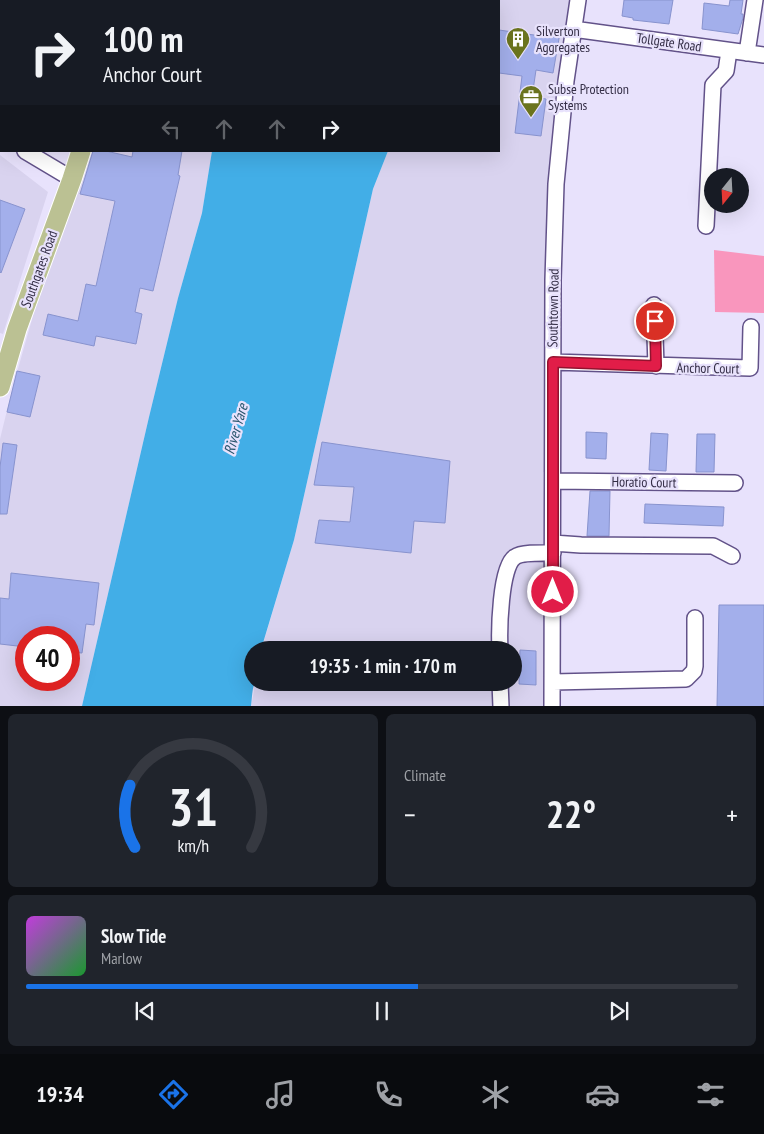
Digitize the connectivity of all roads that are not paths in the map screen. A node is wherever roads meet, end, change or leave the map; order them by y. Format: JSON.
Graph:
{"nodes":[{"id":1,"x":578,"y":0,"type":"edge"},
{"id":2,"x":755,"y":0,"type":"edge"},
{"id":3,"x":573,"y":29,"type":"junction"},
{"id":4,"x":729,"y":50,"type":"junction"},
{"id":5,"x":747,"y":53,"type":"junction"},
{"id":6,"x":764,"y":55,"type":"edge"},
{"id":7,"x":27,"y":152,"type":"edge"},
{"id":8,"x":81,"y":152,"type":"edge"},
{"id":9,"x":72,"y":179,"type":"junction"},
{"id":10,"x":706,"y":226,"type":"dead end"},
{"id":11,"x":654,"y":305,"type":"dead end"},
{"id":12,"x":751,"y":327,"type":"dead end"},
{"id":13,"x":553,"y":362,"type":"junction"},
{"id":14,"x":656,"y":366,"type":"junction"},
{"id":15,"x":0,"y":387,"type":"edge"},
{"id":16,"x":553,"y":481,"type":"junction"},
{"id":17,"x":735,"y":483,"type":"dead end"},
{"id":18,"x":553,"y":548,"type":"junction"},
{"id":19,"x":732,"y":556,"type":"dead end"},
{"id":20,"x":695,"y":618,"type":"dead end"},
{"id":21,"x":499,"y":641,"type":"edge"},
{"id":22,"x":552,"y":682,"type":"junction"},
{"id":23,"x":500,"y":691,"type":"edge"},
{"id":24,"x":501,"y":706,"type":"edge"},
{"id":25,"x":552,"y":706,"type":"edge"}],
"edges":[{"from":1,"to":3,"type":"street","name":"Southtown Road"},
{"from":2,"to":5,"type":"street"},
{"from":3,"to":4,"type":"street","name":"Tollgate Road"},
{"from":3,"to":13,"type":"street","name":"Southtown Road"},
{"from":4,"to":5,"type":"street","name":"Tollgate Road"},
{"from":4,"to":10,"type":"street"},
{"from":5,"to":6,"type":"street","name":"Tollgate Road"},
{"from":7,"to":9,"type":"street"},
{"from":8,"to":9,"type":"main road","name":"Southgates Road"},
{"from":9,"to":15,"type":"main road","name":"Southgates Road"},
{"from":11,"to":14,"type":"street"},
{"from":12,"to":14,"type":"street","name":"Anchor Court"},
{"from":13,"to":14,"type":"street","name":"Anchor Court"},
{"from":13,"to":16,"type":"street","name":"Southtown Road"},
{"from":16,"to":17,"type":"street","name":"Horatio Court"},
{"from":16,"to":18,"type":"street","name":"Southtown Road"},
{"from":18,"to":19,"type":"street"},
{"from":18,"to":21,"type":"street"},
{"from":18,"to":22,"type":"street","name":"Southtown Road"},
{"from":20,"to":22,"type":"street"},
{"from":22,"to":25,"type":"street","name":"Southtown Road"},
{"from":23,"to":24,"type":"street"}]}
